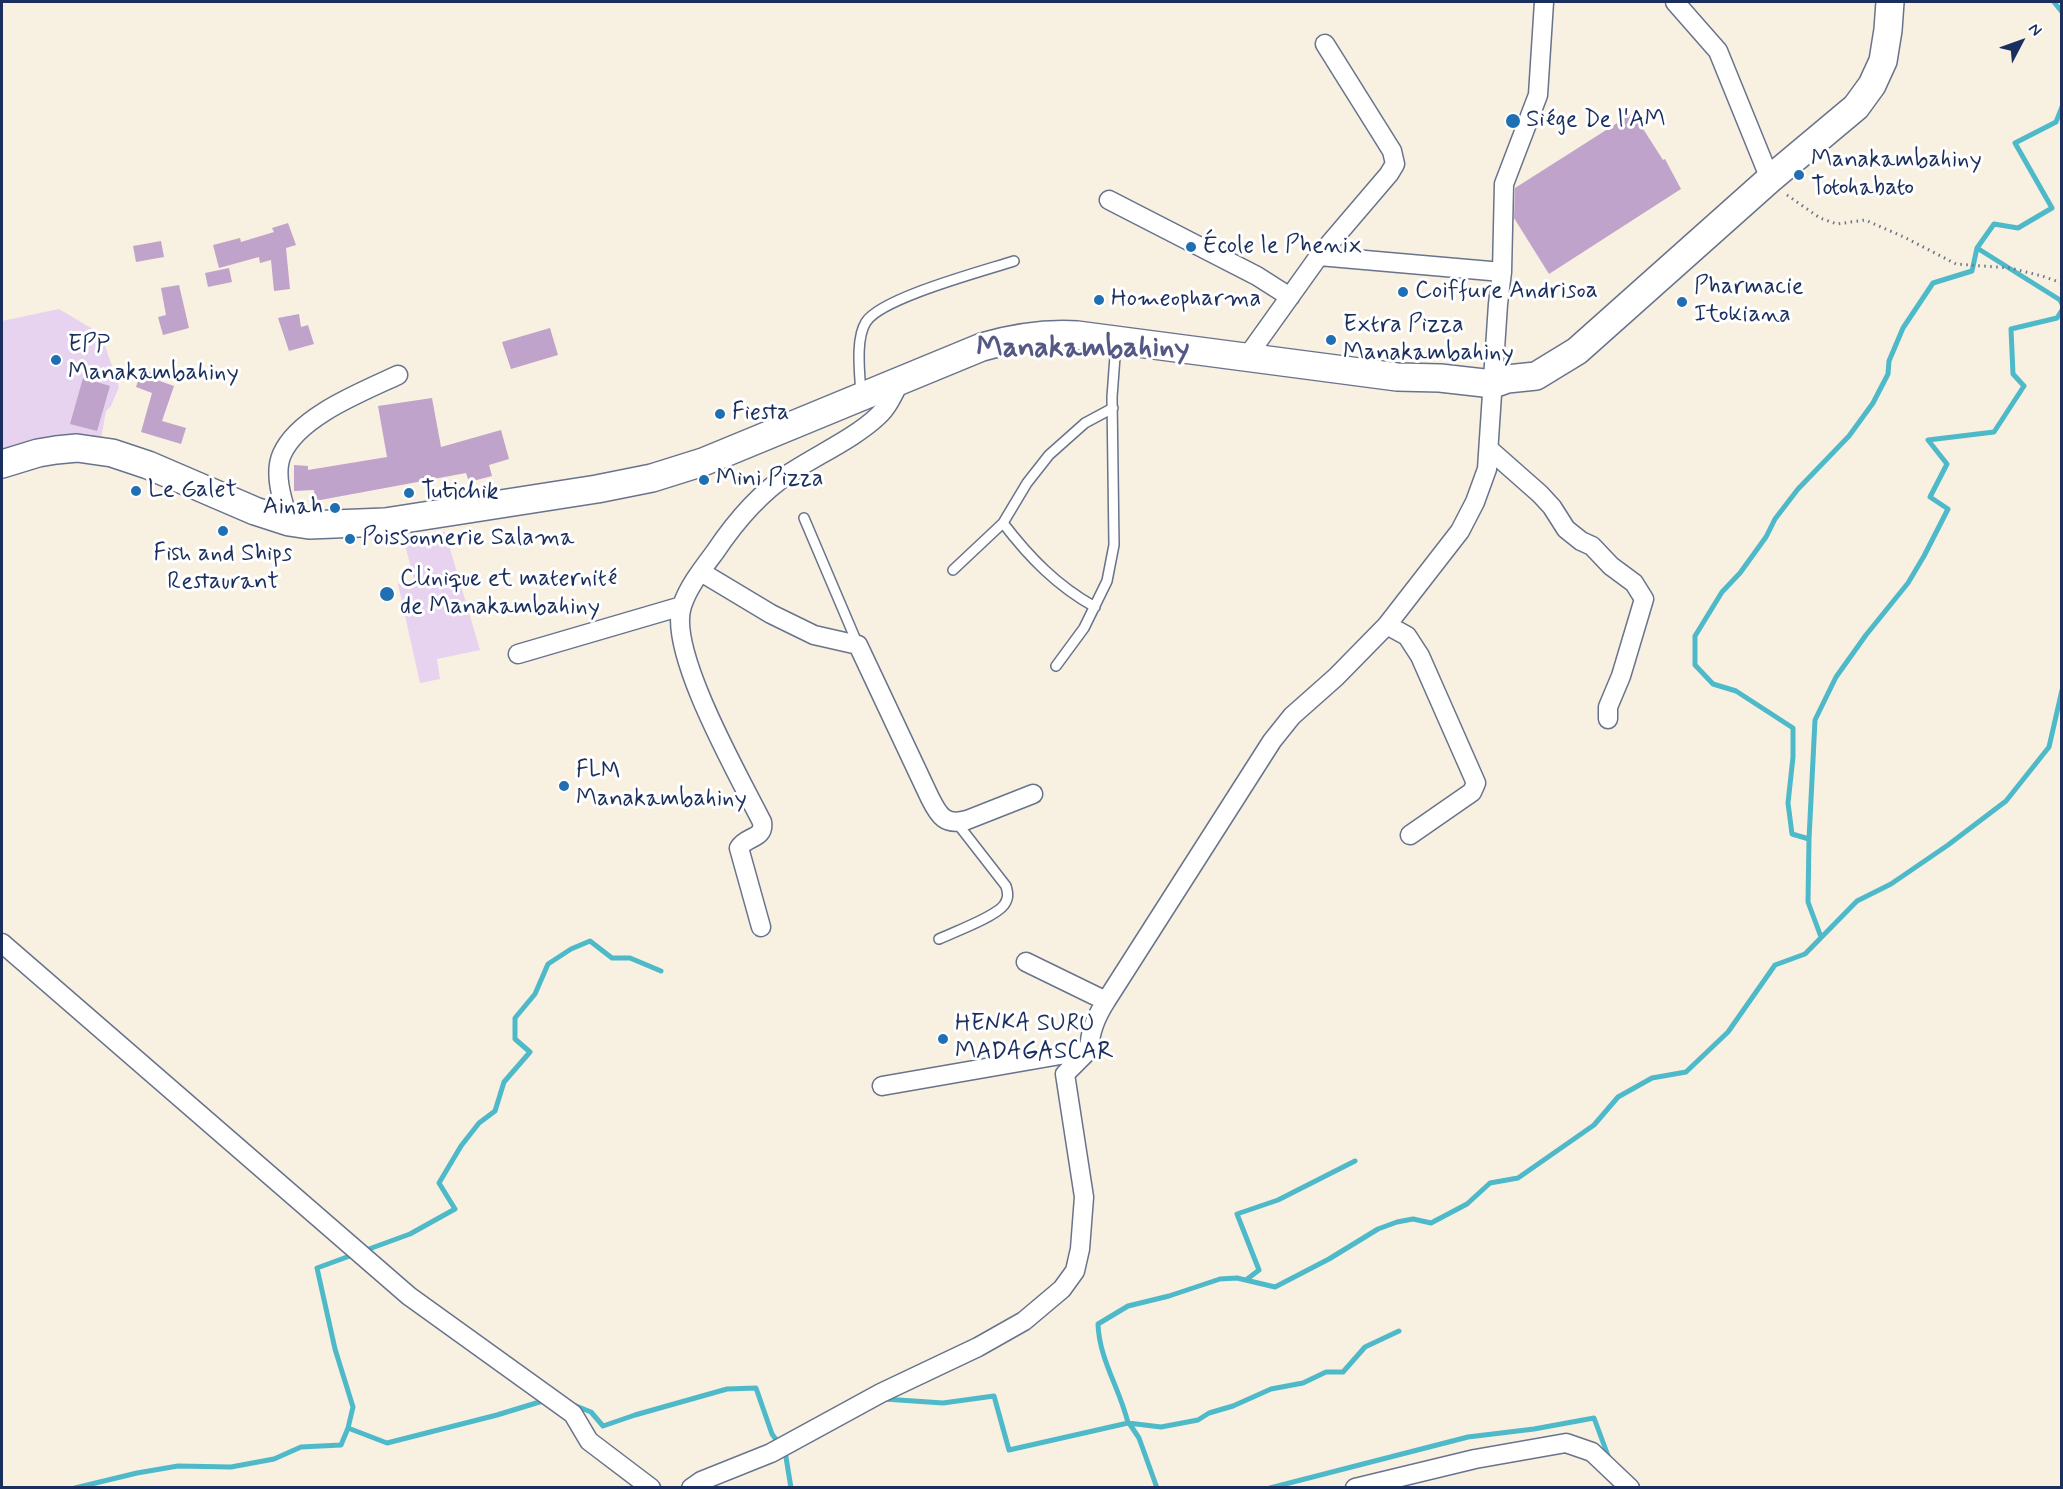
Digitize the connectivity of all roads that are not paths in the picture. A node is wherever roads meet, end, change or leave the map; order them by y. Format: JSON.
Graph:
{"nodes":[{"id":1,"x":1544,"y":2,"type":"edge"},
{"id":2,"x":1675,"y":2,"type":"edge"},
{"id":3,"x":1890,"y":2,"type":"edge"},
{"id":4,"x":1325,"y":44,"type":"dead end"},
{"id":5,"x":1769,"y":181,"type":"junction"},
{"id":6,"x":1109,"y":200,"type":"dead end"},
{"id":7,"x":1320,"y":256,"type":"junction"},
{"id":8,"x":1014,"y":261,"type":"dead end"},
{"id":9,"x":1502,"y":272,"type":"junction"},
{"id":10,"x":1290,"y":297,"type":"junction"},
{"id":11,"x":1116,"y":340,"type":"junction"},
{"id":12,"x":1246,"y":358,"type":"junction"},
{"id":13,"x":398,"y":375,"type":"dead end"},
{"id":14,"x":900,"y":381,"type":"junction"},
{"id":15,"x":1494,"y":384,"type":"junction"},
{"id":16,"x":861,"y":397,"type":"junction"},
{"id":17,"x":1113,"y":408,"type":"junction"},
{"id":18,"x":1489,"y":449,"type":"junction"},
{"id":19,"x":2,"y":464,"type":"edge"},
{"id":20,"x":804,"y":518,"type":"dead end"},
{"id":21,"x":289,"y":522,"type":"junction"},
{"id":22,"x":1003,"y":523,"type":"junction"},
{"id":23,"x":954,"y":570,"type":"dead end"},
{"id":24,"x":701,"y":572,"type":"junction"},
{"id":25,"x":682,"y":606,"type":"junction"},
{"id":26,"x":1095,"y":607,"type":"junction"},
{"id":27,"x":1387,"y":625,"type":"junction"},
{"id":28,"x":858,"y":645,"type":"junction"},
{"id":29,"x":518,"y":654,"type":"dead end"},
{"id":30,"x":1056,"y":666,"type":"dead end"},
{"id":31,"x":1608,"y":718,"type":"dead end"},
{"id":32,"x":1033,"y":794,"type":"dead end"},
{"id":33,"x":957,"y":823,"type":"junction"},
{"id":34,"x":1410,"y":835,"type":"dead end"},
{"id":35,"x":761,"y":927,"type":"dead end"},
{"id":36,"x":939,"y":939,"type":"dead end"},
{"id":37,"x":2,"y":943,"type":"edge"},
{"id":38,"x":1026,"y":962,"type":"dead end"},
{"id":39,"x":1106,"y":1001,"type":"junction"},
{"id":40,"x":1089,"y":1050,"type":"junction"},
{"id":41,"x":882,"y":1086,"type":"dead end"},
{"id":42,"x":651,"y":1488,"type":"edge"},
{"id":43,"x":691,"y":1488,"type":"edge"},
{"id":44,"x":1355,"y":1488,"type":"edge"},
{"id":45,"x":1630,"y":1488,"type":"edge"}],
"edges":[{"from":1,"to":9,"type":"street"},
{"from":2,"to":5,"type":"street"},
{"from":3,"to":5,"type":"street"},
{"from":4,"to":7,"type":"street"},
{"from":5,"to":15,"type":"street"},
{"from":6,"to":10,"type":"street"},
{"from":7,"to":9,"type":"street"},
{"from":7,"to":10,"type":"street"},
{"from":8,"to":16,"type":"lane"},
{"from":9,"to":15,"type":"street"},
{"from":10,"to":12,"type":"street"},
{"from":11,"to":12,"type":"street"},
{"from":11,"to":14,"type":"street"},
{"from":11,"to":17,"type":"lane"},
{"from":12,"to":15,"type":"street"},
{"from":13,"to":21,"type":"street"},
{"from":14,"to":16,"type":"street"},
{"from":14,"to":24,"type":"street"},
{"from":15,"to":18,"type":"street"},
{"from":16,"to":21,"type":"street"},
{"from":17,"to":22,"type":"lane"},
{"from":17,"to":26,"type":"lane"},
{"from":18,"to":27,"type":"street"},
{"from":18,"to":31,"type":"street"},
{"from":19,"to":21,"type":"street"},
{"from":20,"to":28,"type":"lane"},
{"from":22,"to":23,"type":"lane"},
{"from":22,"to":26,"type":"lane"},
{"from":24,"to":25,"type":"street"},
{"from":24,"to":28,"type":"street"},
{"from":25,"to":29,"type":"street"},
{"from":25,"to":35,"type":"street"},
{"from":26,"to":30,"type":"lane"},
{"from":27,"to":34,"type":"street"},
{"from":27,"to":39,"type":"street"},
{"from":28,"to":33,"type":"street"},
{"from":32,"to":33,"type":"street"},
{"from":33,"to":36,"type":"lane"},
{"from":37,"to":42,"type":"street"},
{"from":38,"to":39,"type":"street"},
{"from":39,"to":40,"type":"street"},
{"from":40,"to":41,"type":"street"},
{"from":40,"to":43,"type":"street"},
{"from":44,"to":45,"type":"street"}]}
